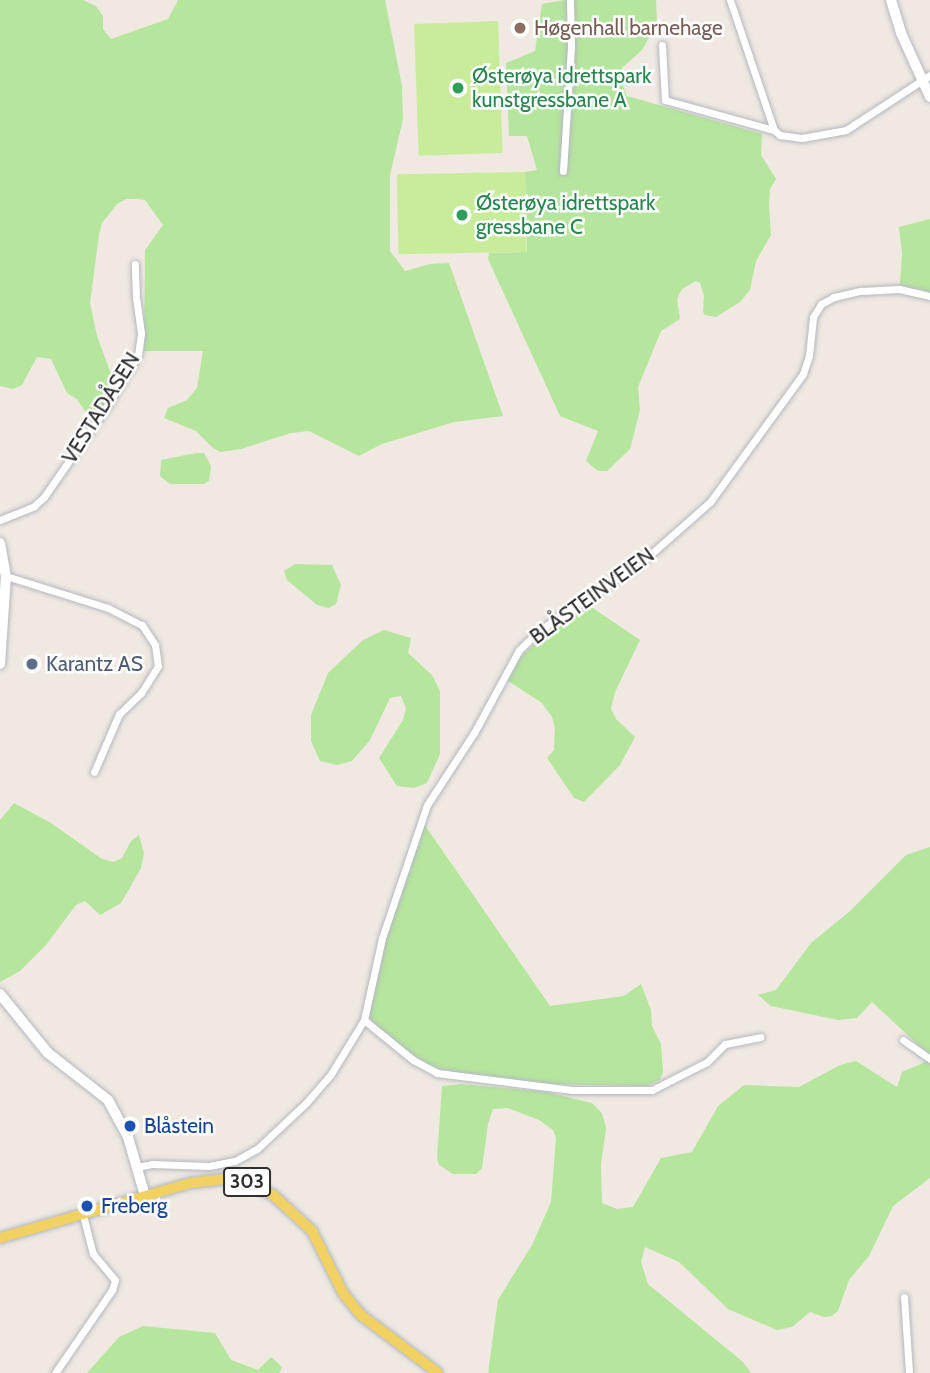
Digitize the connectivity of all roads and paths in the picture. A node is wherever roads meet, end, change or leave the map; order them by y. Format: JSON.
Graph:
{"nodes":[{"id":1,"x":570,"y":0,"type":"edge"},
{"id":2,"x":730,"y":0,"type":"edge"},
{"id":3,"x":891,"y":0,"type":"edge"},
{"id":4,"x":662,"y":45,"type":"dead end"},
{"id":5,"x":926,"y":78,"type":"edge"},
{"id":6,"x":930,"y":97,"type":"edge"},
{"id":7,"x":774,"y":130,"type":"junction"},
{"id":8,"x":563,"y":171,"type":"dead end"},
{"id":9,"x":135,"y":264,"type":"dead end"},
{"id":10,"x":930,"y":296,"type":"edge"},
{"id":11,"x":0,"y":520,"type":"edge"},
{"id":12,"x":0,"y":544,"type":"edge"},
{"id":13,"x":6,"y":576,"type":"junction"},
{"id":14,"x":0,"y":664,"type":"edge"},
{"id":15,"x":94,"y":772,"type":"dead end"},
{"id":16,"x":0,"y":994,"type":"edge"},
{"id":17,"x":364,"y":1020,"type":"junction"},
{"id":18,"x":760,"y":1037,"type":"dead end"},
{"id":19,"x":903,"y":1040,"type":"dead end"},
{"id":20,"x":930,"y":1059,"type":"edge"},
{"id":21,"x":137,"y":1167,"type":"junction"},
{"id":22,"x":145,"y":1196,"type":"junction"},
{"id":23,"x":83,"y":1215,"type":"junction"},
{"id":24,"x":0,"y":1238,"type":"edge"},
{"id":25,"x":904,"y":1297,"type":"dead end"},
{"id":26,"x":55,"y":1373,"type":"edge"},
{"id":27,"x":438,"y":1373,"type":"edge"},
{"id":28,"x":909,"y":1373,"type":"edge"}],
"edges":[{"from":1,"to":8,"type":"street"},
{"from":2,"to":7,"type":"street"},
{"from":3,"to":5,"type":"street"},
{"from":4,"to":7,"type":"street"},
{"from":5,"to":6,"type":"street"},
{"from":5,"to":7,"type":"street"},
{"from":9,"to":11,"type":"street","name":"VESTADÅSEN"},
{"from":10,"to":17,"type":"street","name":"BLÅSTEINVEIEN"},
{"from":12,"to":13,"type":"street"},
{"from":13,"to":14,"type":"street"},
{"from":13,"to":15,"type":"street"},
{"from":16,"to":21,"type":"street"},
{"from":17,"to":18,"type":"street"},
{"from":17,"to":21,"type":"street","name":"BLÅSTEINVEIEN"},
{"from":19,"to":20,"type":"street"},
{"from":21,"to":22,"type":"street"},
{"from":22,"to":23,"type":"main road","number":"303"},
{"from":22,"to":27,"type":"main road","number":"303"},
{"from":23,"to":24,"type":"main road","number":"303"},
{"from":23,"to":26,"type":"street"},
{"from":25,"to":28,"type":"street"}]}
